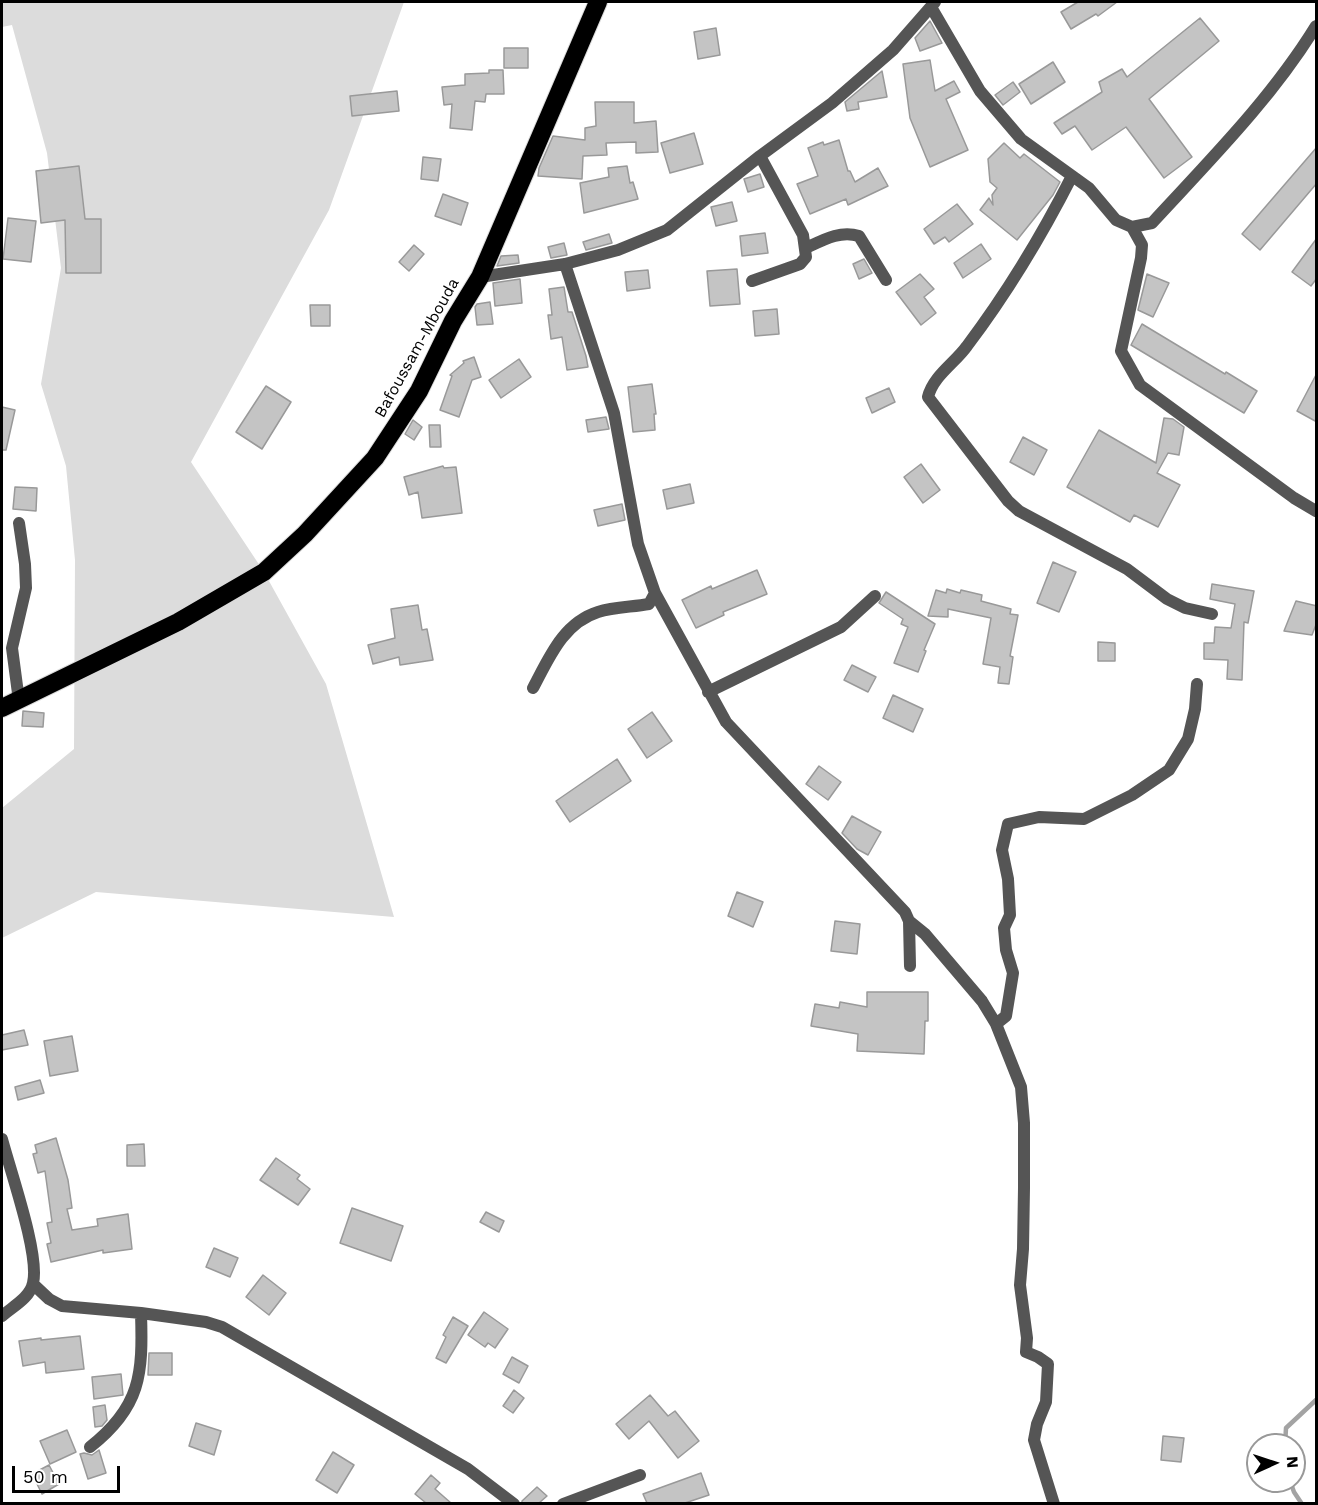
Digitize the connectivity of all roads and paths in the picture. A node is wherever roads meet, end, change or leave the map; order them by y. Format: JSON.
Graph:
{"nodes":[{"id":1,"x":598,"y":2,"type":"edge"},
{"id":2,"x":934,"y":4,"type":"edge"},
{"id":3,"x":1316,"y":26,"type":"edge"},
{"id":4,"x":760,"y":156,"type":"junction"},
{"id":5,"x":1072,"y":176,"type":"junction"},
{"id":6,"x":1132,"y":227,"type":"junction"},
{"id":7,"x":806,"y":248,"type":"junction"},
{"id":8,"x":565,"y":264,"type":"junction"},
{"id":9,"x":480,"y":277,"type":"junction"},
{"id":10,"x":886,"y":280,"type":"dead end"},
{"id":11,"x":752,"y":281,"type":"dead end"},
{"id":12,"x":1317,"y":511,"type":"edge"},
{"id":13,"x":20,"y":523,"type":"dead end"},
{"id":14,"x":655,"y":593,"type":"junction"},
{"id":15,"x":875,"y":596,"type":"dead end"},
{"id":16,"x":1212,"y":614,"type":"dead end"},
{"id":17,"x":1197,"y":684,"type":"dead end"},
{"id":18,"x":532,"y":688,"type":"dead end"},
{"id":19,"x":708,"y":692,"type":"junction"},
{"id":20,"x":19,"y":701,"type":"junction"},
{"id":21,"x":2,"y":708,"type":"edge"},
{"id":22,"x":909,"y":921,"type":"junction"},
{"id":23,"x":910,"y":966,"type":"dead end"},
{"id":24,"x":996,"y":1024,"type":"junction"},
{"id":25,"x":2,"y":1139,"type":"edge"},
{"id":26,"x":33,"y":1284,"type":"junction"},
{"id":27,"x":141,"y":1313,"type":"junction"},
{"id":28,"x":2,"y":1316,"type":"edge"},
{"id":29,"x":90,"y":1447,"type":"dead end"},
{"id":30,"x":640,"y":1475,"type":"dead end"},
{"id":31,"x":514,"y":1503,"type":"edge"},
{"id":32,"x":563,"y":1503,"type":"edge"},
{"id":33,"x":1054,"y":1503,"type":"edge"}],
"edges":[{"from":1,"to":9,"type":"highway","name":"Bafoussam-Mbouda"},
{"from":2,"to":4,"type":"street"},
{"from":2,"to":5,"type":"street"},
{"from":3,"to":6,"type":"street"},
{"from":4,"to":7,"type":"street"},
{"from":4,"to":8,"type":"street"},
{"from":5,"to":6,"type":"street"},
{"from":5,"to":16,"type":"street"},
{"from":6,"to":12,"type":"street"},
{"from":7,"to":10,"type":"street"},
{"from":7,"to":11,"type":"street"},
{"from":8,"to":9,"type":"street"},
{"from":8,"to":14,"type":"street"},
{"from":9,"to":20,"type":"highway","name":"Bafoussam-Mbouda"},
{"from":13,"to":20,"type":"street"},
{"from":14,"to":18,"type":"street"},
{"from":14,"to":19,"type":"street"},
{"from":15,"to":19,"type":"street"},
{"from":17,"to":24,"type":"street"},
{"from":19,"to":22,"type":"street"},
{"from":20,"to":21,"type":"highway","name":"Bafoussam-Mbouda"},
{"from":22,"to":23,"type":"street"},
{"from":22,"to":24,"type":"street"},
{"from":24,"to":33,"type":"street"},
{"from":25,"to":26,"type":"street"},
{"from":26,"to":27,"type":"street"},
{"from":26,"to":28,"type":"street"},
{"from":27,"to":29,"type":"street"},
{"from":27,"to":31,"type":"street"},
{"from":30,"to":32,"type":"street"}]}
